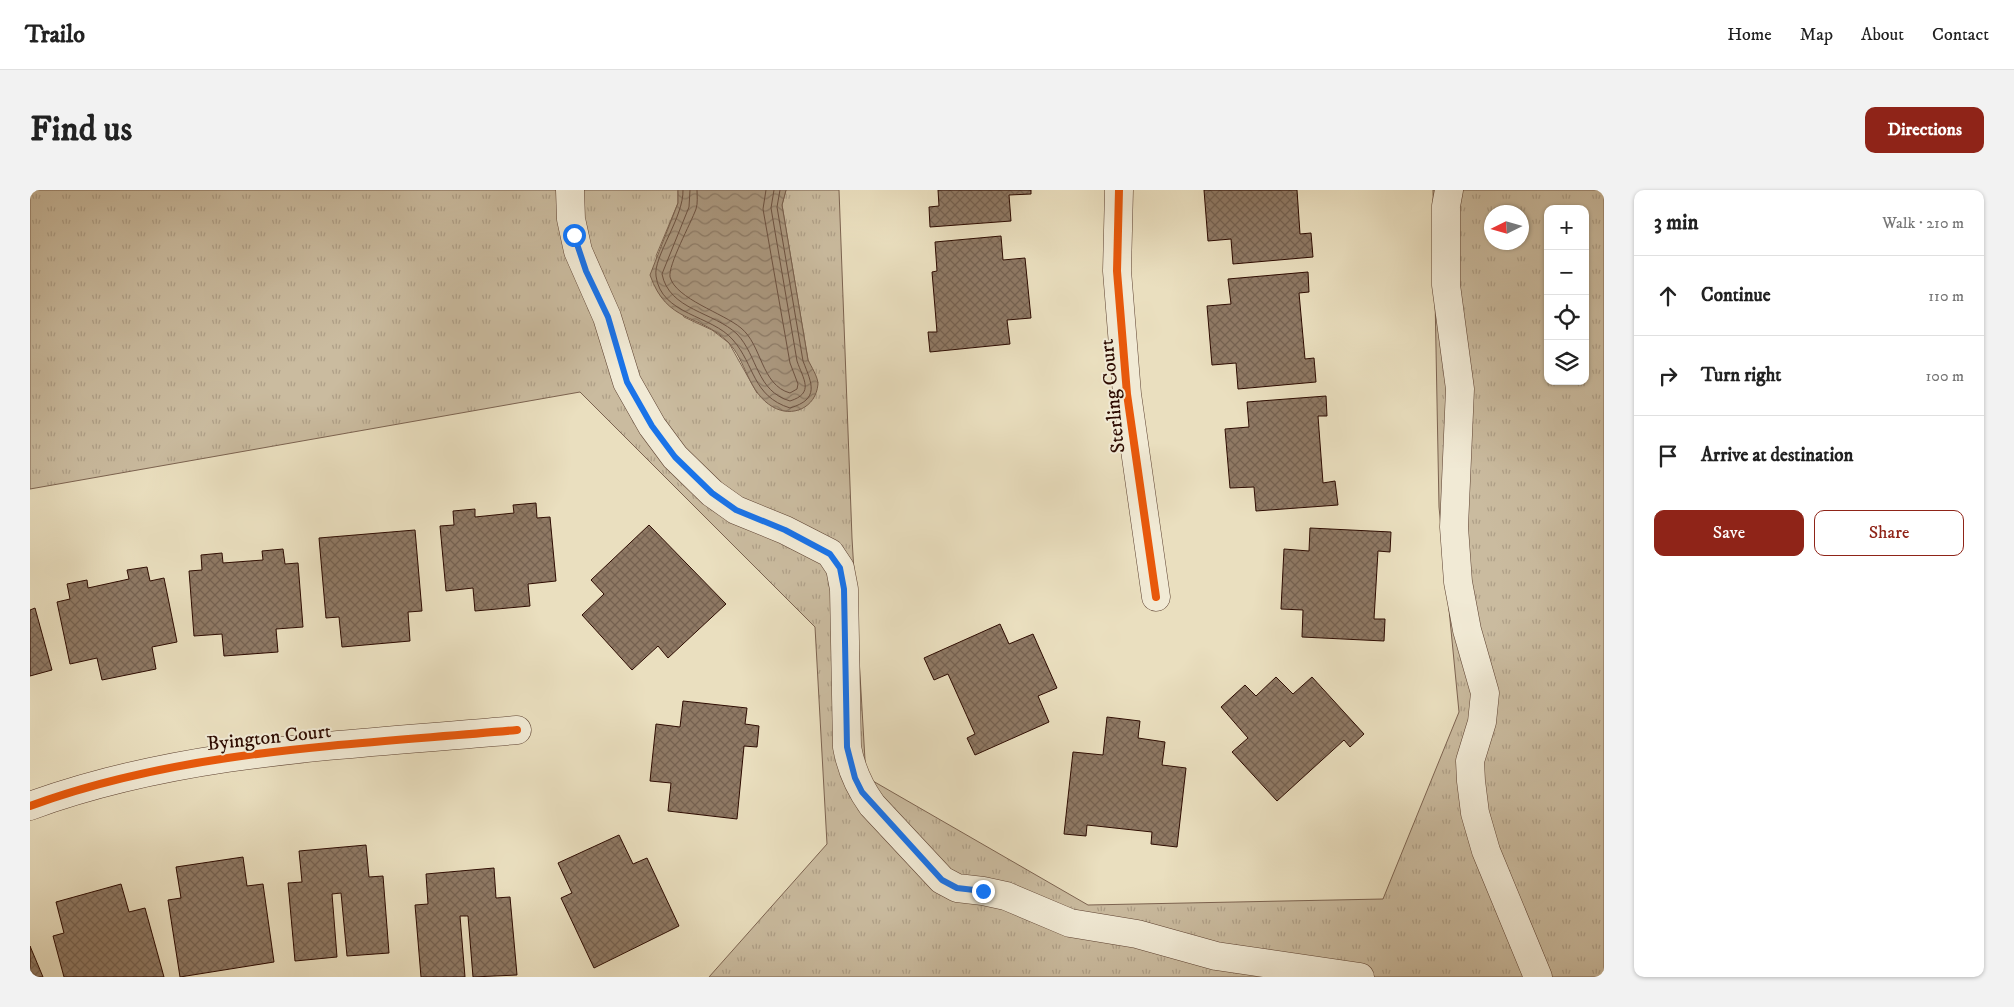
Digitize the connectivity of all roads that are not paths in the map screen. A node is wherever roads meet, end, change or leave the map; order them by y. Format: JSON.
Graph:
{"nodes":[{"id":1,"x":570,"y":190,"type":"edge"},
{"id":2,"x":1119,"y":190,"type":"edge"},
{"id":3,"x":1449,"y":190,"type":"edge"},
{"id":4,"x":1156,"y":597,"type":"dead end"},
{"id":5,"x":517,"y":730,"type":"dead end"},
{"id":6,"x":30,"y":806,"type":"edge"},
{"id":7,"x":1360,"y":977,"type":"edge"},
{"id":8,"x":1538,"y":977,"type":"edge"}],
"edges":[{"from":1,"to":7,"type":"street"},
{"from":2,"to":4,"type":"street","name":"Sterling Court"},
{"from":3,"to":8,"type":"street"},
{"from":5,"to":6,"type":"street","name":"Byington Court"}]}
